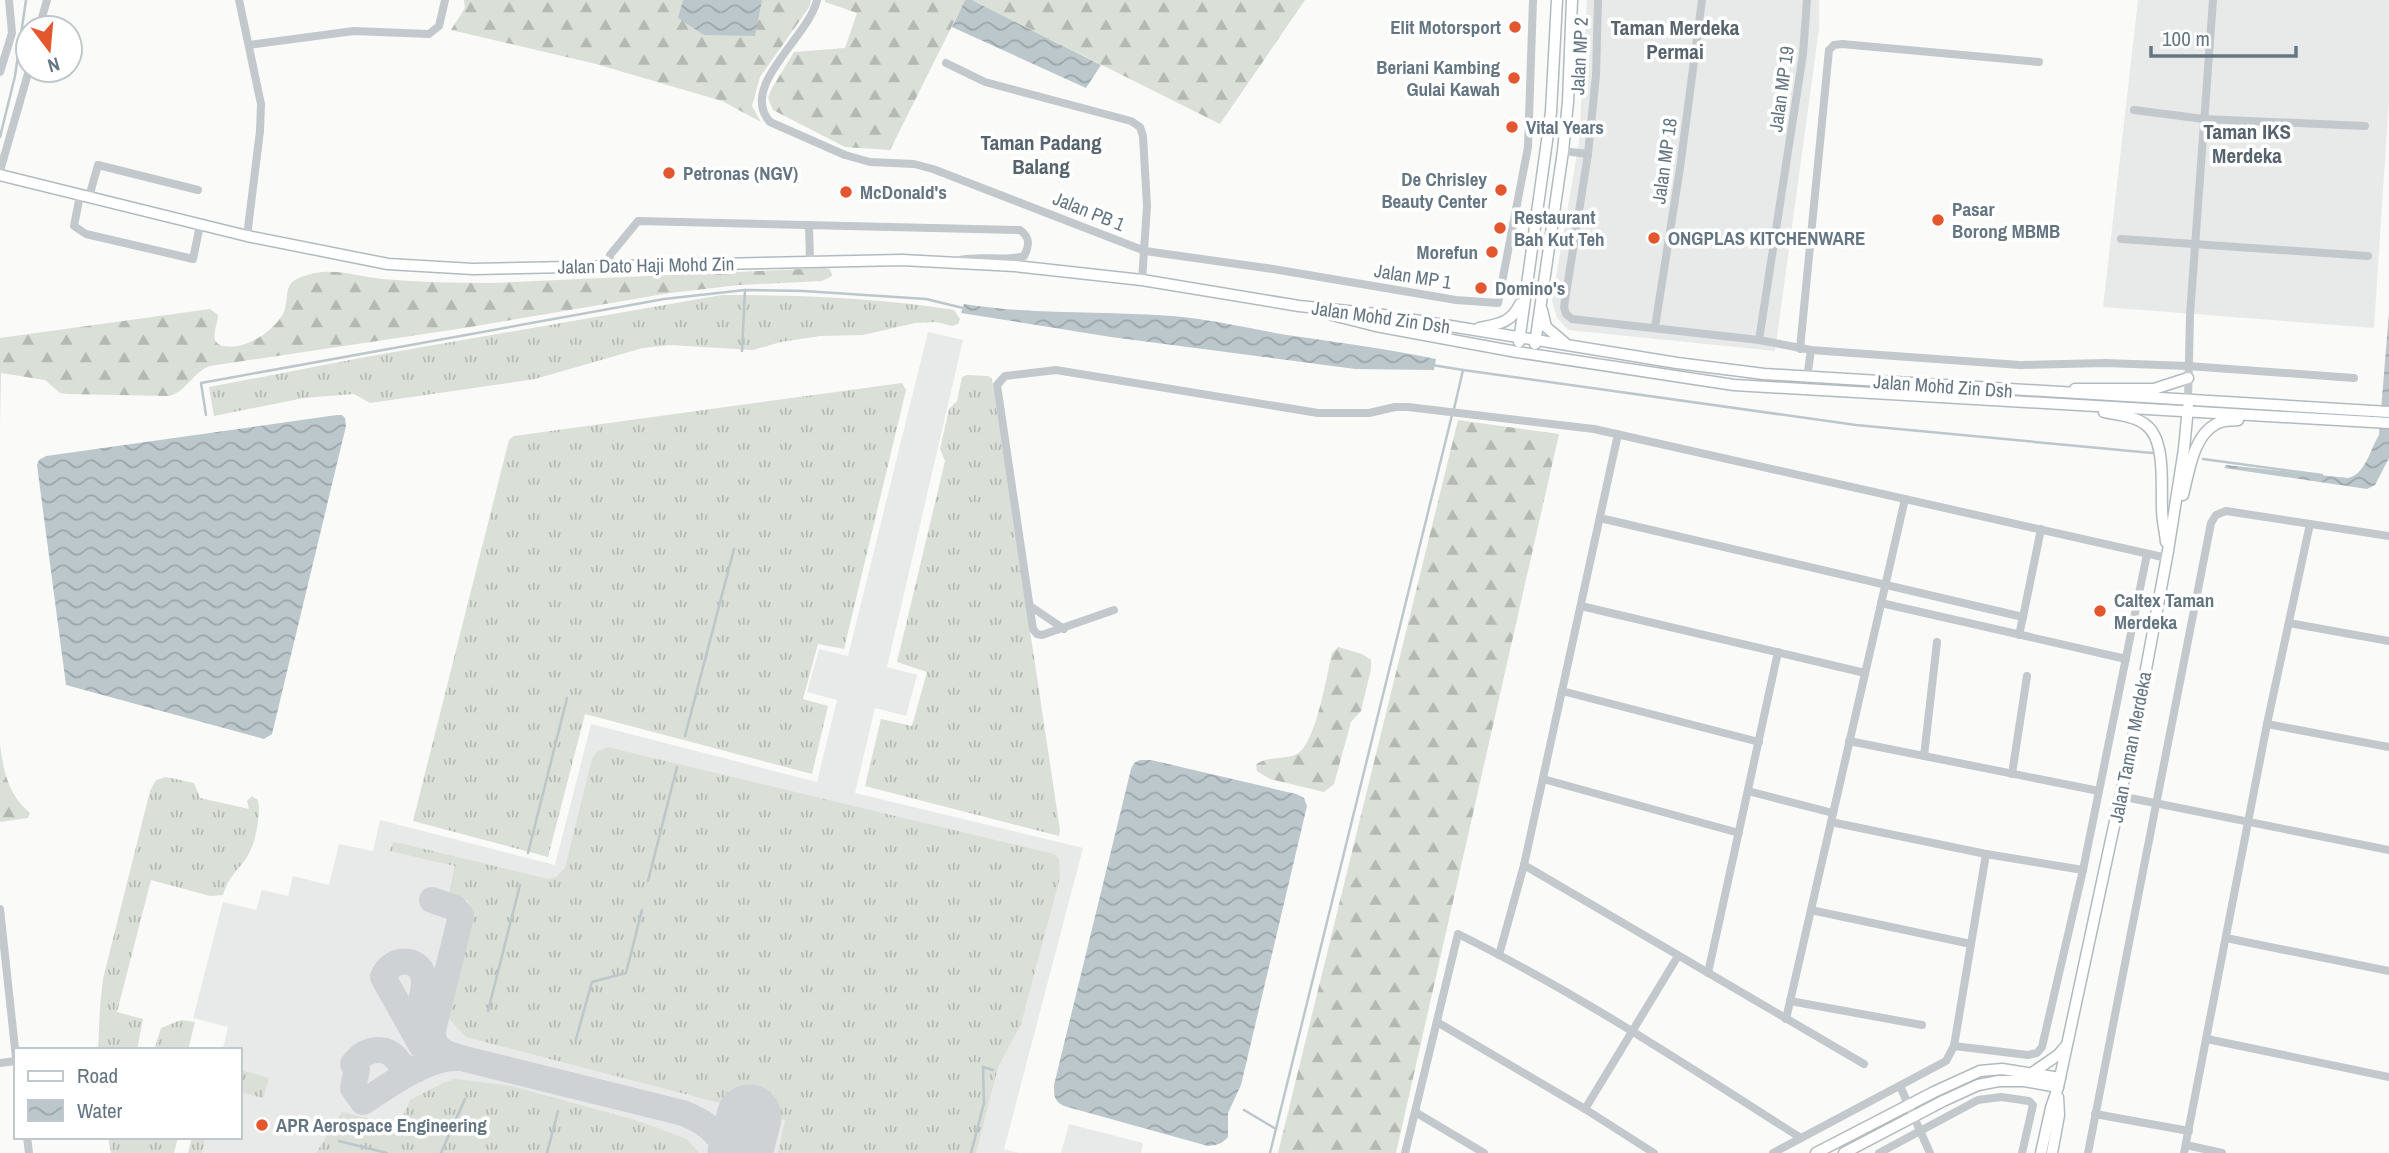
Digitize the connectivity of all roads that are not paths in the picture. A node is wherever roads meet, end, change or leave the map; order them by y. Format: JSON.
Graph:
{"nodes":[{"id":1,"x":9,"y":0,"type":"edge"},
{"id":2,"x":239,"y":0,"type":"edge"},
{"id":3,"x":445,"y":0,"type":"edge"},
{"id":4,"x":817,"y":0,"type":"edge"},
{"id":5,"x":1533,"y":0,"type":"edge"},
{"id":6,"x":1557,"y":0,"type":"edge"},
{"id":7,"x":1572,"y":0,"type":"edge"},
{"id":8,"x":1598,"y":0,"type":"edge"},
{"id":9,"x":1702,"y":0,"type":"edge"},
{"id":10,"x":1807,"y":0,"type":"edge"},
{"id":11,"x":2213,"y":0,"type":"edge"},
{"id":12,"x":249,"y":45,"type":"junction"},
{"id":13,"x":2039,"y":62,"type":"dead end"},
{"id":14,"x":946,"y":63,"type":"dead end"},
{"id":15,"x":0,"y":72,"type":"edge"},
{"id":16,"x":25,"y":84,"type":"edge"},
{"id":17,"x":2134,"y":110,"type":"dead end"},
{"id":18,"x":2204,"y":119,"type":"junction"},
{"id":19,"x":2365,"y":127,"type":"dead end"},
{"id":20,"x":1563,"y":151,"type":"junction"},
{"id":21,"x":1587,"y":154,"type":"junction"},
{"id":22,"x":0,"y":173,"type":"edge"},
{"id":23,"x":198,"y":190,"type":"dead end"},
{"id":24,"x":84,"y":196,"type":"junction"},
{"id":25,"x":200,"y":225,"type":"junction"},
{"id":26,"x":809,"y":225,"type":"junction"},
{"id":27,"x":247,"y":236,"type":"junction"},
{"id":28,"x":2121,"y":239,"type":"dead end"},
{"id":29,"x":2196,"y":244,"type":"junction"},
{"id":30,"x":1145,"y":251,"type":"junction"},
{"id":31,"x":2368,"y":256,"type":"dead end"},
{"id":32,"x":810,"y":261,"type":"junction"},
{"id":33,"x":949,"y":262,"type":"junction"},
{"id":34,"x":609,"y":266,"type":"junction"},
{"id":35,"x":1142,"y":280,"type":"junction"},
{"id":36,"x":1541,"y":289,"type":"junction"},
{"id":37,"x":1524,"y":294,"type":"junction"},
{"id":38,"x":1299,"y":306,"type":"junction"},
{"id":39,"x":1655,"y":327,"type":"junction"},
{"id":40,"x":1470,"y":330,"type":"junction"},
{"id":41,"x":1520,"y":337,"type":"junction"},
{"id":42,"x":1535,"y":340,"type":"junction"},
{"id":43,"x":1759,"y":340,"type":"junction"},
{"id":44,"x":1571,"y":346,"type":"junction"},
{"id":45,"x":1800,"y":349,"type":"junction"},
{"id":46,"x":1811,"y":350,"type":"junction"},
{"id":47,"x":1517,"y":352,"type":"junction"},
{"id":48,"x":1533,"y":354,"type":"junction"},
{"id":49,"x":2188,"y":372,"type":"junction"},
{"id":50,"x":1807,"y":378,"type":"junction"},
{"id":51,"x":2354,"y":378,"type":"dead end"},
{"id":52,"x":2055,"y":393,"type":"junction"},
{"id":53,"x":2062,"y":404,"type":"junction"},
{"id":54,"x":2188,"y":406,"type":"junction"},
{"id":55,"x":2389,"y":412,"type":"edge"},
{"id":56,"x":2338,"y":415,"type":"junction"},
{"id":57,"x":2280,"y":417,"type":"junction"},
{"id":58,"x":2389,"y":423,"type":"edge"},
{"id":59,"x":1618,"y":434,"type":"junction"},
{"id":60,"x":1905,"y":499,"type":"junction"},
{"id":61,"x":1600,"y":517,"type":"junction"},
{"id":62,"x":2310,"y":524,"type":"junction"},
{"id":63,"x":2041,"y":529,"type":"junction"},
{"id":64,"x":2389,"y":536,"type":"edge"},
{"id":65,"x":2147,"y":554,"type":"junction"},
{"id":66,"x":2167,"y":555,"type":"junction"},
{"id":67,"x":1886,"y":585,"type":"junction"},
{"id":68,"x":1881,"y":603,"type":"junction"},
{"id":69,"x":1030,"y":606,"type":"junction"},
{"id":70,"x":1581,"y":606,"type":"junction"},
{"id":71,"x":1114,"y":610,"type":"dead end"},
{"id":72,"x":2023,"y":617,"type":"junction"},
{"id":73,"x":2288,"y":623,"type":"junction"},
{"id":74,"x":1064,"y":629,"type":"junction"},
{"id":75,"x":2019,"y":635,"type":"junction"},
{"id":76,"x":2389,"y":641,"type":"edge"},
{"id":77,"x":1937,"y":642,"type":"dead end"},
{"id":78,"x":1778,"y":652,"type":"junction"},
{"id":79,"x":2126,"y":659,"type":"junction"},
{"id":80,"x":1865,"y":673,"type":"junction"},
{"id":81,"x":2027,"y":676,"type":"dead end"},
{"id":82,"x":1562,"y":691,"type":"junction"},
{"id":83,"x":2267,"y":724,"type":"junction"},
{"id":84,"x":1849,"y":741,"type":"junction"},
{"id":85,"x":1759,"y":743,"type":"junction"},
{"id":86,"x":2389,"y":747,"type":"edge"},
{"id":87,"x":1924,"y":756,"type":"junction"},
{"id":88,"x":2012,"y":774,"type":"junction"},
{"id":89,"x":1543,"y":779,"type":"junction"},
{"id":90,"x":1748,"y":791,"type":"junction"},
{"id":91,"x":2099,"y":791,"type":"junction"},
{"id":92,"x":2120,"y":796,"type":"junction"},
{"id":93,"x":2155,"y":803,"type":"junction"},
{"id":94,"x":1833,"y":813,"type":"junction"},
{"id":95,"x":1831,"y":822,"type":"junction"},
{"id":96,"x":2249,"y":822,"type":"junction"},
{"id":97,"x":1739,"y":832,"type":"junction"},
{"id":98,"x":2389,"y":850,"type":"edge"},
{"id":99,"x":1986,"y":854,"type":"junction"},
{"id":100,"x":1524,"y":865,"type":"junction"},
{"id":101,"x":2084,"y":870,"type":"junction"},
{"id":102,"x":0,"y":909,"type":"edge"},
{"id":103,"x":1811,"y":910,"type":"junction"},
{"id":104,"x":2226,"y":938,"type":"junction"},
{"id":105,"x":1971,"y":944,"type":"junction"},
{"id":106,"x":1499,"y":954,"type":"junction"},
{"id":107,"x":1678,"y":956,"type":"junction"},
{"id":108,"x":2389,"y":971,"type":"edge"},
{"id":109,"x":1708,"y":973,"type":"junction"},
{"id":110,"x":1790,"y":1001,"type":"junction"},
{"id":111,"x":1786,"y":1019,"type":"junction"},
{"id":112,"x":1437,"y":1022,"type":"junction"},
{"id":113,"x":1922,"y":1025,"type":"dead end"},
{"id":114,"x":1632,"y":1031,"type":"junction"},
{"id":115,"x":2207,"y":1039,"type":"junction"},
{"id":116,"x":2067,"y":1045,"type":"junction"},
{"id":117,"x":1954,"y":1046,"type":"junction"},
{"id":118,"x":15,"y":1048,"type":"edge"},
{"id":119,"x":1864,"y":1064,"type":"dead end"},
{"id":120,"x":2389,"y":1077,"type":"edge"},
{"id":121,"x":2034,"y":1078,"type":"junction"},
{"id":122,"x":2059,"y":1085,"type":"junction"},
{"id":123,"x":1900,"y":1086,"type":"junction"},
{"id":124,"x":1909,"y":1105,"type":"junction"},
{"id":125,"x":2051,"y":1108,"type":"junction"},
{"id":126,"x":1585,"y":1109,"type":"junction"},
{"id":127,"x":1415,"y":1112,"type":"junction"},
{"id":128,"x":2095,"y":1114,"type":"junction"},
{"id":129,"x":1914,"y":1116,"type":"junction"},
{"id":130,"x":1921,"y":1130,"type":"junction"},
{"id":131,"x":2189,"y":1130,"type":"junction"},
{"id":132,"x":1801,"y":1138,"type":"junction"},
{"id":133,"x":2185,"y":1149,"type":"edge"},
{"id":134,"x":1405,"y":1153,"type":"edge"},
{"id":135,"x":1484,"y":1153,"type":"edge"},
{"id":136,"x":1654,"y":1153,"type":"edge"},
{"id":137,"x":1773,"y":1153,"type":"edge"},
{"id":138,"x":1816,"y":1153,"type":"edge"},
{"id":139,"x":1844,"y":1153,"type":"edge"},
{"id":140,"x":1879,"y":1153,"type":"edge"},
{"id":141,"x":1930,"y":1153,"type":"edge"},
{"id":142,"x":2022,"y":1153,"type":"edge"},
{"id":143,"x":2041,"y":1153,"type":"edge"},
{"id":144,"x":2052,"y":1153,"type":"edge"},
{"id":145,"x":2088,"y":1153,"type":"edge"},
{"id":146,"x":2222,"y":1153,"type":"edge"}],
"edges":[{"from":1,"to":15,"type":"street"},
{"from":2,"to":12,"type":"street"},
{"from":3,"to":12,"type":"street"},
{"from":4,"to":30,"type":"street","name":"Jalan PB 1"},
{"from":5,"to":30,"type":"street","name":"Jalan MP 1"},
{"from":6,"to":37,"type":"main road"},
{"from":7,"to":20,"type":"main road"},
{"from":8,"to":21,"type":"street","name":"Jalan MP 2"},
{"from":9,"to":39,"type":"street","name":"Jalan MP 18"},
{"from":10,"to":43,"type":"street","name":"Jalan MP 19"},
{"from":11,"to":18,"type":"street"},
{"from":12,"to":27,"type":"street"},
{"from":13,"to":45,"type":"street"},
{"from":14,"to":30,"type":"street"},
{"from":16,"to":22,"type":"street"},
{"from":17,"to":18,"type":"street"},
{"from":18,"to":19,"type":"street"},
{"from":18,"to":29,"type":"street"},
{"from":20,"to":21,"type":"street"},
{"from":20,"to":36,"type":"main road"},
{"from":21,"to":39,"type":"street","name":"Jalan MP 2"},
{"from":22,"to":24,"type":"main road","name":"Jalan Dato Haji Mohd Zin"},
{"from":23,"to":24,"type":"street"},
{"from":24,"to":25,"type":"main road","name":"Jalan Dato Haji Mohd Zin"},
{"from":24,"to":25,"type":"street"},
{"from":25,"to":27,"type":"main road","name":"Jalan Dato Haji Mohd Zin"},
{"from":26,"to":32,"type":"street"},
{"from":26,"to":33,"type":"street"},
{"from":26,"to":34,"type":"street"},
{"from":27,"to":34,"type":"main road","name":"Jalan Dato Haji Mohd Zin"},
{"from":28,"to":29,"type":"street"},
{"from":29,"to":31,"type":"street"},
{"from":29,"to":49,"type":"street"},
{"from":30,"to":35,"type":"street"},
{"from":32,"to":33,"type":"main road","name":"Jalan Dato Haji Mohd Zin"},
{"from":32,"to":34,"type":"main road","name":"Jalan Dato Haji Mohd Zin"},
{"from":33,"to":35,"type":"main road","name":"Jalan Dato Haji Mohd Zin"},
{"from":35,"to":38,"type":"main road","name":"Jalan Dato Haji Mohd Zin"},
{"from":36,"to":42,"type":"main road"},
{"from":36,"to":44,"type":"main road"},
{"from":37,"to":40,"type":"main road"},
{"from":37,"to":41,"type":"main road"},
{"from":38,"to":40,"type":"main road","name":"Jalan Mohd Zin Dsh"},
{"from":38,"to":47,"type":"main road","name":"Jalan Mohd Zin Dsh"},
{"from":39,"to":43,"type":"street"},
{"from":40,"to":41,"type":"main road","name":"Jalan Mohd Zin Dsh"},
{"from":41,"to":42,"type":"main road","name":"Jalan Mohd Zin Dsh"},
{"from":41,"to":47,"type":"main road"},
{"from":42,"to":44,"type":"main road","name":"Jalan Mohd Zin Dsh"},
{"from":42,"to":48,"type":"main road"},
{"from":43,"to":45,"type":"street"},
{"from":44,"to":50,"type":"main road","name":"Jalan Mohd Zin Dsh"},
{"from":45,"to":46,"type":"street"},
{"from":46,"to":49,"type":"street"},
{"from":46,"to":50,"type":"street"},
{"from":47,"to":48,"type":"main road","name":"Jalan Mohd Zin Dsh"},
{"from":48,"to":53,"type":"main road","name":"Jalan Mohd Zin Dsh"},
{"from":49,"to":51,"type":"street"},
{"from":49,"to":52,"type":"main road"},
{"from":49,"to":54,"type":"street"},
{"from":50,"to":52,"type":"main road","name":"Jalan Mohd Zin Dsh"},
{"from":52,"to":54,"type":"main road","name":"Jalan Mohd Zin Dsh"},
{"from":53,"to":54,"type":"main road","name":"Jalan Mohd Zin Dsh"},
{"from":53,"to":66,"type":"main road"},
{"from":54,"to":56,"type":"main road","name":"Jalan Mohd Zin Dsh"},
{"from":54,"to":57,"type":"main road","name":"Jalan Mohd Zin Dsh"},
{"from":54,"to":66,"type":"main road","name":"Jalan Taman Merdeka"},
{"from":55,"to":56,"type":"main road","name":"Jalan Mohd Zin Dsh"},
{"from":56,"to":57,"type":"main road","name":"Jalan Mohd Zin Dsh"},
{"from":56,"to":58,"type":"main road","name":"Jalan Mohd Zin Dsh"},
{"from":57,"to":66,"type":"main road"},
{"from":59,"to":60,"type":"street"},
{"from":59,"to":61,"type":"street"},
{"from":59,"to":69,"type":"street"},
{"from":60,"to":63,"type":"street"},
{"from":60,"to":67,"type":"street"},
{"from":61,"to":67,"type":"street"},
{"from":61,"to":70,"type":"street"},
{"from":62,"to":64,"type":"street"},
{"from":62,"to":73,"type":"street"},
{"from":62,"to":93,"type":"street"},
{"from":63,"to":65,"type":"street"},
{"from":63,"to":72,"type":"street"},
{"from":65,"to":66,"type":"street"},
{"from":65,"to":79,"type":"street"},
{"from":66,"to":92,"type":"main road","name":"Jalan Taman Merdeka"},
{"from":67,"to":68,"type":"street"},
{"from":67,"to":72,"type":"street"},
{"from":68,"to":75,"type":"street"},
{"from":68,"to":80,"type":"street"},
{"from":69,"to":74,"type":"street"},
{"from":69,"to":74,"type":"street"},
{"from":70,"to":78,"type":"street"},
{"from":70,"to":82,"type":"street"},
{"from":71,"to":74,"type":"street"},
{"from":72,"to":75,"type":"street"},
{"from":73,"to":76,"type":"street"},
{"from":73,"to":83,"type":"street"},
{"from":75,"to":79,"type":"street"},
{"from":77,"to":87,"type":"street"},
{"from":78,"to":80,"type":"street"},
{"from":78,"to":85,"type":"street"},
{"from":79,"to":91,"type":"street"},
{"from":80,"to":84,"type":"street"},
{"from":81,"to":88,"type":"street"},
{"from":82,"to":85,"type":"street"},
{"from":82,"to":89,"type":"street"},
{"from":83,"to":86,"type":"street"},
{"from":83,"to":96,"type":"street"},
{"from":84,"to":87,"type":"street"},
{"from":84,"to":94,"type":"street"},
{"from":85,"to":90,"type":"street"},
{"from":87,"to":88,"type":"street"},
{"from":88,"to":91,"type":"street"},
{"from":89,"to":97,"type":"street"},
{"from":89,"to":100,"type":"street"},
{"from":90,"to":94,"type":"street"},
{"from":90,"to":97,"type":"street"},
{"from":91,"to":101,"type":"street"},
{"from":92,"to":93,"type":"street"},
{"from":92,"to":116,"type":"main road","name":"Jalan Taman Merdeka"},
{"from":93,"to":96,"type":"street"},
{"from":93,"to":128,"type":"street"},
{"from":94,"to":95,"type":"street"},
{"from":95,"to":99,"type":"street"},
{"from":95,"to":103,"type":"street"},
{"from":96,"to":98,"type":"street"},
{"from":96,"to":104,"type":"street"},
{"from":97,"to":109,"type":"street"},
{"from":99,"to":101,"type":"street"},
{"from":99,"to":105,"type":"street"},
{"from":100,"to":106,"type":"street"},
{"from":100,"to":107,"type":"street"},
{"from":101,"to":117,"type":"street"},
{"from":102,"to":118,"type":"street"},
{"from":103,"to":105,"type":"street"},
{"from":103,"to":110,"type":"street"},
{"from":104,"to":108,"type":"street"},
{"from":104,"to":115,"type":"street"},
{"from":105,"to":117,"type":"street"},
{"from":106,"to":112,"type":"street"},
{"from":106,"to":114,"type":"street"},
{"from":107,"to":109,"type":"street"},
{"from":107,"to":114,"type":"street"},
{"from":109,"to":111,"type":"street"},
{"from":110,"to":111,"type":"street"},
{"from":110,"to":113,"type":"street"},
{"from":111,"to":119,"type":"street"},
{"from":112,"to":126,"type":"street"},
{"from":112,"to":127,"type":"street"},
{"from":114,"to":126,"type":"street"},
{"from":114,"to":132,"type":"street"},
{"from":115,"to":120,"type":"street"},
{"from":115,"to":131,"type":"street"},
{"from":116,"to":121,"type":"main road"},
{"from":116,"to":122,"type":"main road","name":"Jalan Taman Merdeka"},
{"from":117,"to":123,"type":"street"},
{"from":121,"to":122,"type":"main road"},
{"from":121,"to":124,"type":"main road"},
{"from":121,"to":125,"type":"main road"},
{"from":121,"to":129,"type":"main road"},
{"from":122,"to":125,"type":"main road","name":"Jalan Taman Merdeka"},
{"from":122,"to":144,"type":"main road","name":"Jalan Taman Merdeka"},
{"from":123,"to":124,"type":"street"},
{"from":123,"to":132,"type":"street"},
{"from":124,"to":129,"type":"street"},
{"from":124,"to":138,"type":"main road"},
{"from":125,"to":143,"type":"main road","name":"Jalan Taman Merdeka"},
{"from":126,"to":136,"type":"street"},
{"from":127,"to":134,"type":"street"},
{"from":127,"to":135,"type":"street"},
{"from":128,"to":131,"type":"street"},
{"from":128,"to":145,"type":"street"},
{"from":129,"to":130,"type":"street"},
{"from":129,"to":139,"type":"main road"},
{"from":130,"to":140,"type":"street"},
{"from":130,"to":141,"type":"street"},
{"from":130,"to":142,"type":"street"},
{"from":131,"to":133,"type":"street"},
{"from":132,"to":137,"type":"street"},
{"from":133,"to":146,"type":"street"}]}
